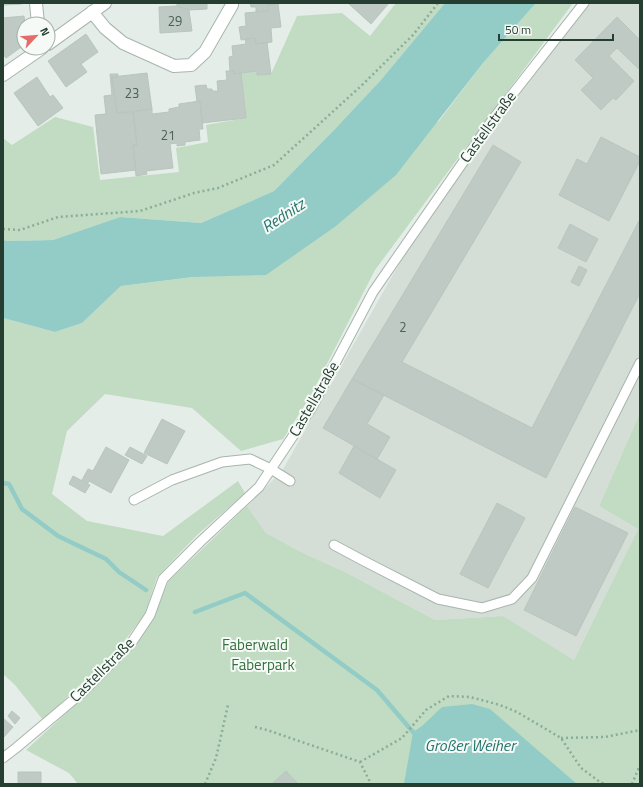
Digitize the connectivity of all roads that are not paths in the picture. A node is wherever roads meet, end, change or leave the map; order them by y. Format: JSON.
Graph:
{"nodes":[{"id":1,"x":36,"y":3,"type":"edge"},
{"id":2,"x":105,"y":3,"type":"edge"},
{"id":3,"x":232,"y":3,"type":"edge"},
{"id":4,"x":584,"y":3,"type":"edge"},
{"id":5,"x":92,"y":12,"type":"junction"},
{"id":6,"x":37,"y":16,"type":"edge"},
{"id":7,"x":56,"y":38,"type":"edge"},
{"id":8,"x":31,"y":56,"type":"edge"},
{"id":9,"x":3,"y":76,"type":"edge"},
{"id":10,"x":640,"y":363,"type":"edge"},
{"id":11,"x":271,"y":469,"type":"junction"},
{"id":12,"x":290,"y":481,"type":"dead end"},
{"id":13,"x":134,"y":500,"type":"dead end"},
{"id":14,"x":334,"y":545,"type":"dead end"},
{"id":15,"x":3,"y":758,"type":"edge"}],
"edges":[{"from":1,"to":6,"type":"street"},
{"from":2,"to":5,"type":"street"},
{"from":3,"to":5,"type":"street"},
{"from":4,"to":11,"type":"lane","name":"Castellstraße"},
{"from":5,"to":7,"type":"street"},
{"from":8,"to":9,"type":"street"},
{"from":10,"to":14,"type":"lane"},
{"from":11,"to":12,"type":"lane"},
{"from":11,"to":13,"type":"lane"},
{"from":11,"to":15,"type":"lane","name":"Castellstraße"}]}
